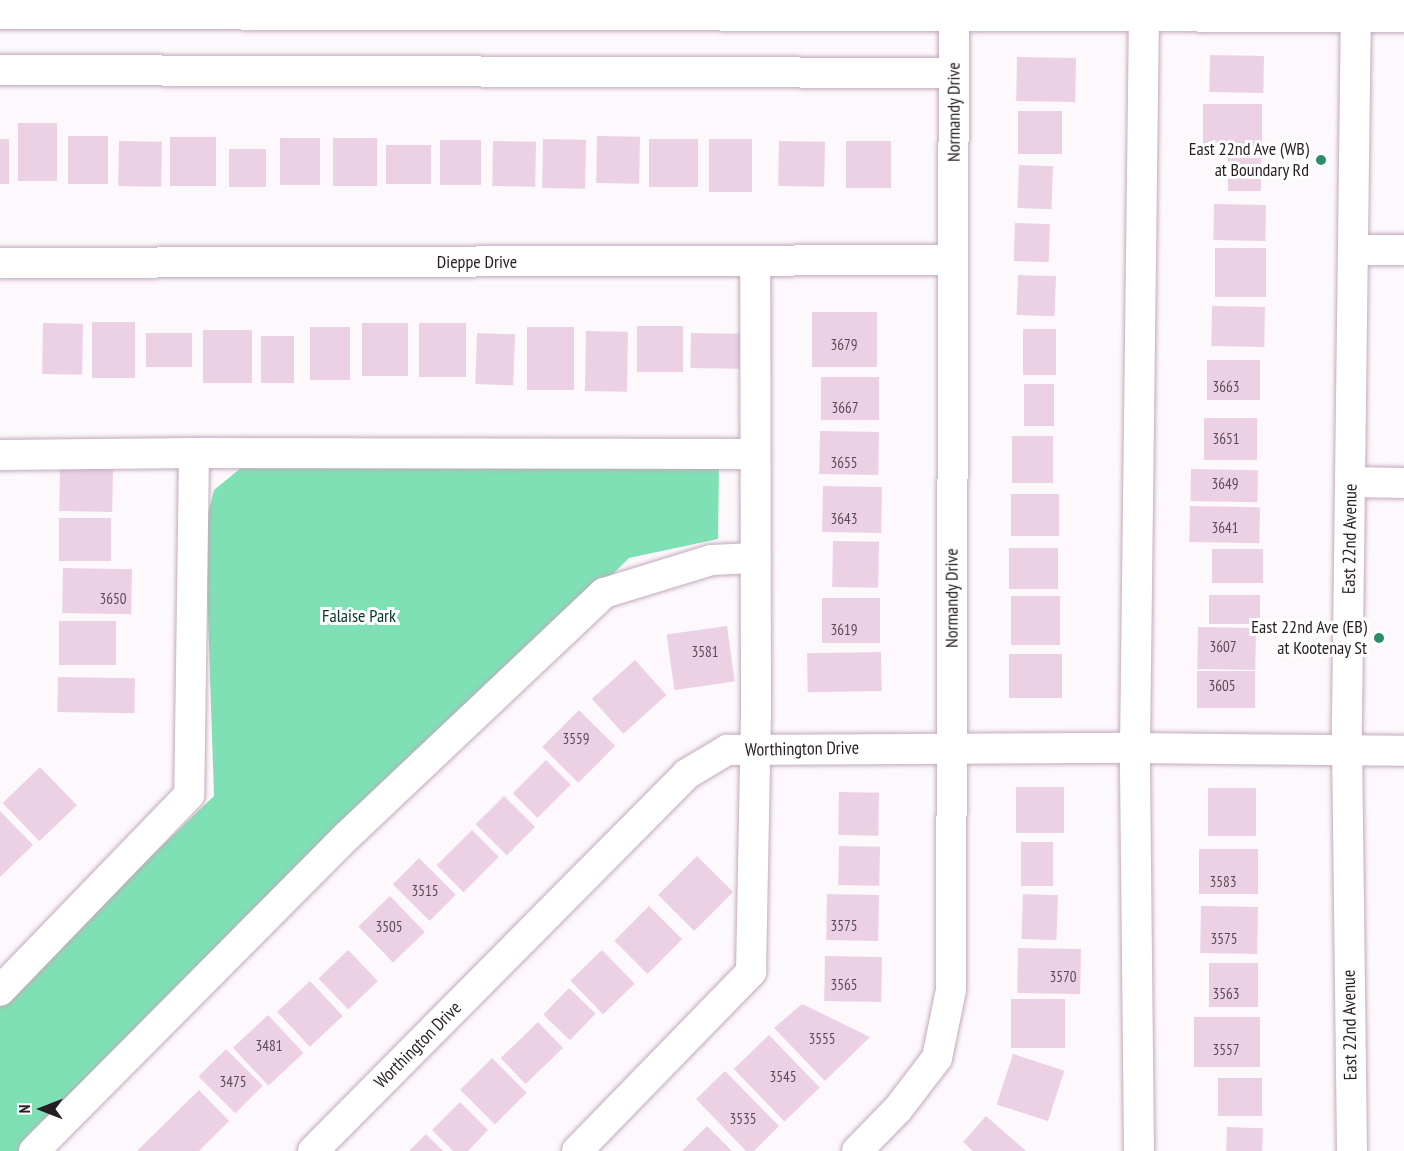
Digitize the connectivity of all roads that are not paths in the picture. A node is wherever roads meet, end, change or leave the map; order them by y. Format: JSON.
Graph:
{"nodes":[{"id":1,"x":1363,"y":5,"type":"edge"},
{"id":2,"x":124,"y":6,"type":"edge"},
{"id":3,"x":954,"y":7,"type":"edge"},
{"id":4,"x":0,"y":12,"type":"edge"},
{"id":5,"x":1144,"y":15,"type":"junction"},
{"id":6,"x":1404,"y":15,"type":"edge"},
{"id":7,"x":0,"y":69,"type":"edge"},
{"id":8,"x":954,"y":73,"type":"junction"},
{"id":9,"x":1353,"y":250,"type":"junction"},
{"id":10,"x":1404,"y":250,"type":"edge"},
{"id":11,"x":953,"y":260,"type":"junction"},
{"id":12,"x":755,"y":261,"type":"junction"},
{"id":13,"x":0,"y":263,"type":"edge"},
{"id":14,"x":194,"y":453,"type":"junction"},
{"id":15,"x":755,"y":454,"type":"junction"},
{"id":16,"x":0,"y":455,"type":"edge"},
{"id":17,"x":1350,"y":482,"type":"junction"},
{"id":18,"x":1404,"y":483,"type":"edge"},
{"id":19,"x":755,"y":558,"type":"junction"},
{"id":20,"x":755,"y":748,"type":"junction"},
{"id":21,"x":1135,"y":748,"type":"junction"},
{"id":22,"x":952,"y":749,"type":"junction"},
{"id":23,"x":1347,"y":750,"type":"junction"},
{"id":24,"x":1404,"y":751,"type":"edge"},
{"id":25,"x":0,"y":991,"type":"edge"},
{"id":26,"x":34,"y":1151,"type":"edge"},
{"id":27,"x":313,"y":1151,"type":"edge"},
{"id":28,"x":577,"y":1151,"type":"edge"},
{"id":29,"x":857,"y":1151,"type":"edge"},
{"id":30,"x":1139,"y":1151,"type":"edge"},
{"id":31,"x":1352,"y":1151,"type":"edge"}],
"edges":[{"from":1,"to":5,"type":"main road"},
{"from":1,"to":6,"type":"main road"},
{"from":1,"to":9,"type":"street","name":"East 22nd Avenue"},
{"from":2,"to":3,"type":"main road"},
{"from":2,"to":4,"type":"main road"},
{"from":3,"to":5,"type":"main road"},
{"from":3,"to":8,"type":"street","name":"Normandy Drive"},
{"from":5,"to":21,"type":"street"},
{"from":7,"to":8,"type":"street"},
{"from":8,"to":11,"type":"street","name":"Normandy Drive"},
{"from":9,"to":10,"type":"street"},
{"from":9,"to":17,"type":"street","name":"East 22nd Avenue"},
{"from":11,"to":12,"type":"street","name":"Dieppe Drive"},
{"from":11,"to":22,"type":"street","name":"Normandy Drive"},
{"from":12,"to":13,"type":"street","name":"Dieppe Drive"},
{"from":12,"to":15,"type":"street"},
{"from":14,"to":15,"type":"street"},
{"from":14,"to":16,"type":"street"},
{"from":14,"to":25,"type":"street"},
{"from":15,"to":19,"type":"street"},
{"from":17,"to":18,"type":"street"},
{"from":17,"to":23,"type":"street","name":"East 22nd Avenue"},
{"from":19,"to":20,"type":"street"},
{"from":19,"to":26,"type":"street"},
{"from":20,"to":22,"type":"street","name":"Worthington Drive"},
{"from":20,"to":27,"type":"street","name":"Worthington Drive"},
{"from":20,"to":28,"type":"street"},
{"from":21,"to":22,"type":"street","name":"Worthington Drive"},
{"from":21,"to":23,"type":"street","name":"Worthington Drive"},
{"from":21,"to":30,"type":"street"},
{"from":22,"to":29,"type":"street","name":"Normandy Drive"},
{"from":23,"to":24,"type":"street","name":"Worthington Drive"},
{"from":23,"to":31,"type":"street","name":"East 22nd Avenue"}]}
